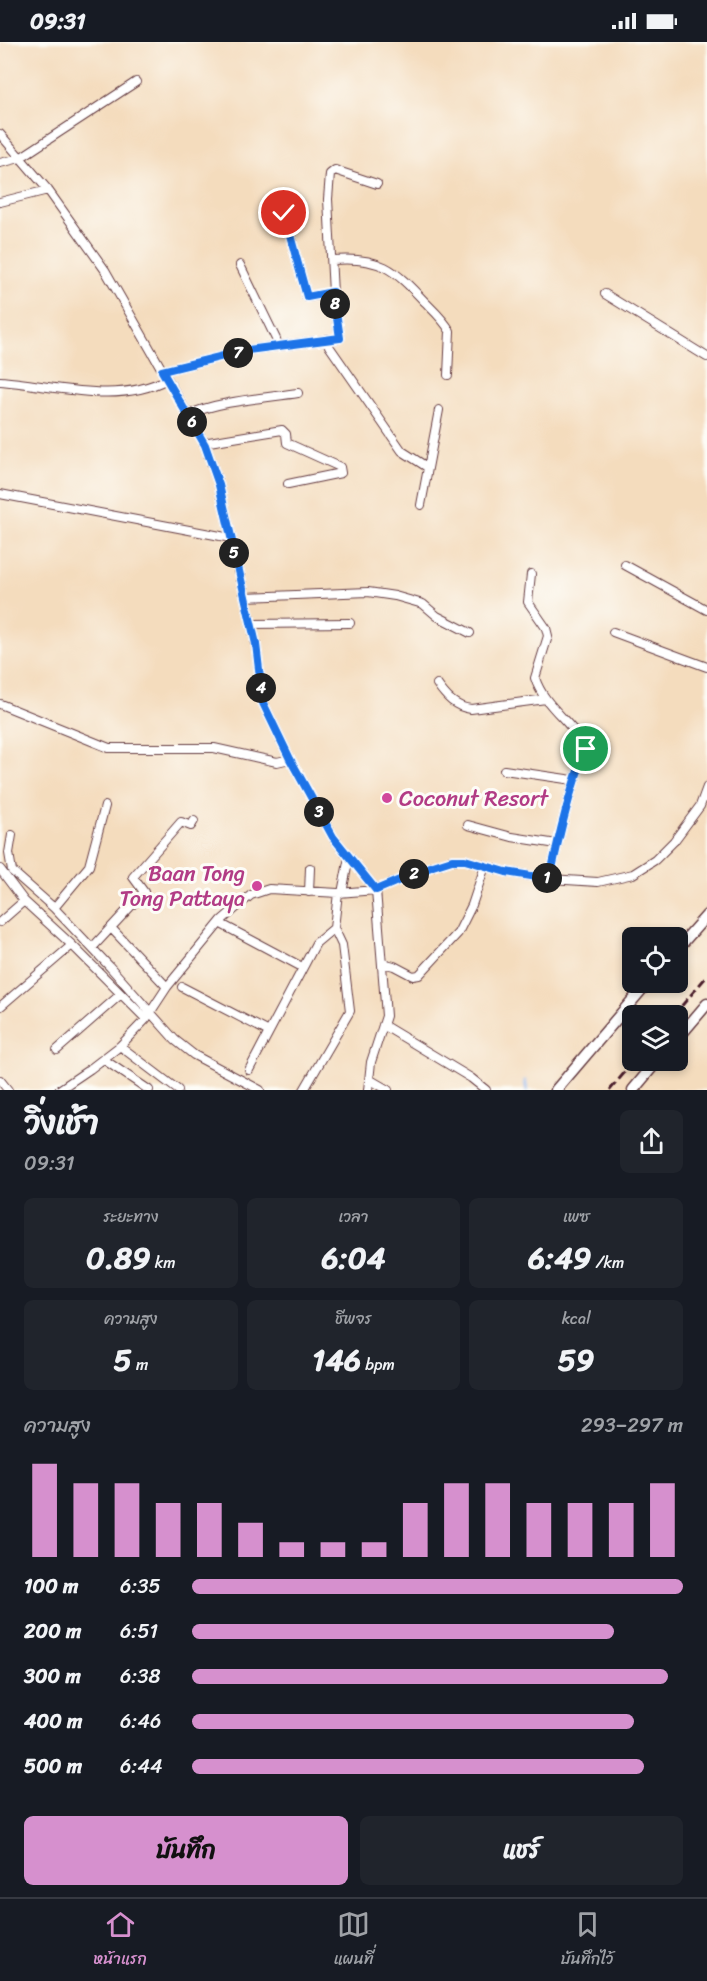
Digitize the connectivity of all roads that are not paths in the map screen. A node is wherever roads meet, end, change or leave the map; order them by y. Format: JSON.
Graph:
{"nodes":[{"id":1,"x":136,"y":82,"type":"dead end"},
{"id":2,"x":0,"y":134,"type":"edge"},
{"id":3,"x":20,"y":158,"type":"junction"},
{"id":4,"x":0,"y":163,"type":"edge"},
{"id":5,"x":377,"y":184,"type":"dead end"},
{"id":6,"x":48,"y":190,"type":"junction"},
{"id":7,"x":0,"y":202,"type":"edge"},
{"id":8,"x":284,"y":213,"type":"dead end"},
{"id":9,"x":332,"y":260,"type":"junction"},
{"id":10,"x":240,"y":265,"type":"dead end"},
{"id":11,"x":333,"y":292,"type":"junction"},
{"id":12,"x":605,"y":294,"type":"dead end"},
{"id":13,"x":327,"y":339,"type":"junction"},
{"id":14,"x":278,"y":346,"type":"junction"},
{"id":15,"x":707,"y":357,"type":"edge"},
{"id":16,"x":162,"y":371,"type":"junction"},
{"id":17,"x":448,"y":375,"type":"dead end"},
{"id":18,"x":167,"y":379,"type":"junction"},
{"id":19,"x":0,"y":381,"type":"edge"},
{"id":20,"x":298,"y":393,"type":"dead end"},
{"id":21,"x":439,"y":410,"type":"dead end"},
{"id":22,"x":188,"y":415,"type":"junction"},
{"id":23,"x":205,"y":445,"type":"junction"},
{"id":24,"x":427,"y":467,"type":"junction"},
{"id":25,"x":288,"y":484,"type":"dead end"},
{"id":26,"x":0,"y":494,"type":"edge"},
{"id":27,"x":421,"y":505,"type":"dead end"},
{"id":28,"x":231,"y":538,"type":"junction"},
{"id":29,"x":625,"y":565,"type":"dead end"},
{"id":30,"x":531,"y":574,"type":"dead end"},
{"id":31,"x":245,"y":597,"type":"junction"},
{"id":32,"x":707,"y":610,"type":"edge"},
{"id":33,"x":350,"y":623,"type":"dead end"},
{"id":34,"x":251,"y":624,"type":"junction"},
{"id":35,"x":613,"y":632,"type":"dead end"},
{"id":36,"x":470,"y":633,"type":"dead end"},
{"id":37,"x":707,"y":668,"type":"edge"},
{"id":38,"x":437,"y":684,"type":"dead end"},
{"id":39,"x":546,"y":699,"type":"junction"},
{"id":40,"x":0,"y":704,"type":"edge"},
{"id":41,"x":290,"y":759,"type":"junction"},
{"id":42,"x":504,"y":770,"type":"dead end"},
{"id":43,"x":573,"y":780,"type":"junction"},
{"id":44,"x":707,"y":787,"type":"edge"},
{"id":45,"x":105,"y":806,"type":"dead end"},
{"id":46,"x":194,"y":821,"type":"dead end"},
{"id":47,"x":468,"y":825,"type":"dead end"},
{"id":48,"x":12,"y":835,"type":"dead end"},
{"id":49,"x":557,"y":843,"type":"junction"},
{"id":50,"x":348,"y":856,"type":"junction"},
{"id":51,"x":485,"y":866,"type":"junction"},
{"id":52,"x":310,"y":868,"type":"dead end"},
{"id":53,"x":0,"y":870,"type":"edge"},
{"id":54,"x":550,"y":879,"type":"junction"},
{"id":55,"x":376,"y":890,"type":"junction"},
{"id":56,"x":309,"y":892,"type":"junction"},
{"id":57,"x":340,"y":893,"type":"junction"},
{"id":58,"x":24,"y":901,"type":"junction"},
{"id":59,"x":54,"y":908,"type":"junction"},
{"id":60,"x":707,"y":915,"type":"edge"},
{"id":61,"x":0,"y":922,"type":"edge"},
{"id":62,"x":224,"y":925,"type":"dead end"},
{"id":63,"x":334,"y":928,"type":"junction"},
{"id":64,"x":114,"y":931,"type":"dead end"},
{"id":65,"x":688,"y":937,"type":"edge"},
{"id":66,"x":72,"y":945,"type":"junction"},
{"id":67,"x":92,"y":948,"type":"junction"},
{"id":68,"x":382,"y":963,"type":"junction"},
{"id":69,"x":302,"y":967,"type":"junction"},
{"id":70,"x":167,"y":987,"type":"junction"},
{"id":71,"x":182,"y":987,"type":"dead end"},
{"id":72,"x":639,"y":993,"type":"edge"},
{"id":73,"x":121,"y":994,"type":"junction"},
{"id":74,"x":707,"y":1004,"type":"edge"},
{"id":75,"x":1,"y":1006,"type":"edge"},
{"id":76,"x":148,"y":1015,"type":"junction"},
{"id":77,"x":383,"y":1025,"type":"junction"},
{"id":78,"x":688,"y":1026,"type":"edge"},
{"id":79,"x":269,"y":1032,"type":"junction"},
{"id":80,"x":120,"y":1046,"type":"junction"},
{"id":81,"x":57,"y":1050,"type":"dead end"},
{"id":82,"x":103,"y":1059,"type":"junction"},
{"id":83,"x":249,"y":1070,"type":"dead end"},
{"id":84,"x":649,"y":1071,"type":"edge"},
{"id":85,"x":369,"y":1079,"type":"junction"},
{"id":86,"x":0,"y":1080,"type":"edge"},
{"id":87,"x":8,"y":1090,"type":"edge"},
{"id":88,"x":59,"y":1090,"type":"edge"},
{"id":89,"x":149,"y":1090,"type":"edge"},
{"id":90,"x":177,"y":1090,"type":"edge"},
{"id":91,"x":260,"y":1090,"type":"edge"},
{"id":92,"x":304,"y":1090,"type":"edge"},
{"id":93,"x":368,"y":1090,"type":"edge"},
{"id":94,"x":388,"y":1090,"type":"edge"},
{"id":95,"x":486,"y":1090,"type":"edge"},
{"id":96,"x":556,"y":1090,"type":"edge"},
{"id":97,"x":634,"y":1090,"type":"edge"}],
"edges":[{"from":1,"to":3,"type":"street"},
{"from":2,"to":3,"type":"street"},
{"from":3,"to":4,"type":"street"},
{"from":3,"to":6,"type":"street"},
{"from":5,"to":9,"type":"street"},
{"from":6,"to":7,"type":"street"},
{"from":6,"to":16,"type":"street"},
{"from":8,"to":11,"type":"street"},
{"from":9,"to":11,"type":"street"},
{"from":9,"to":17,"type":"street"},
{"from":10,"to":14,"type":"street"},
{"from":11,"to":13,"type":"street"},
{"from":12,"to":15,"type":"street"},
{"from":13,"to":14,"type":"street"},
{"from":13,"to":24,"type":"street"},
{"from":14,"to":16,"type":"street"},
{"from":16,"to":18,"type":"street"},
{"from":18,"to":19,"type":"street"},
{"from":18,"to":22,"type":"street"},
{"from":20,"to":22,"type":"street"},
{"from":21,"to":24,"type":"street"},
{"from":22,"to":23,"type":"street"},
{"from":23,"to":25,"type":"street"},
{"from":23,"to":28,"type":"street"},
{"from":24,"to":27,"type":"street"},
{"from":26,"to":28,"type":"street"},
{"from":28,"to":31,"type":"street"},
{"from":29,"to":32,"type":"street"},
{"from":30,"to":39,"type":"street"},
{"from":31,"to":34,"type":"street"},
{"from":31,"to":36,"type":"street"},
{"from":33,"to":34,"type":"street"},
{"from":34,"to":41,"type":"street"},
{"from":35,"to":37,"type":"street"},
{"from":38,"to":39,"type":"street"},
{"from":39,"to":43,"type":"street"},
{"from":40,"to":41,"type":"street"},
{"from":41,"to":50,"type":"street"},
{"from":42,"to":43,"type":"street"},
{"from":43,"to":49,"type":"street"},
{"from":44,"to":54,"type":"street"},
{"from":45,"to":59,"type":"street"},
{"from":46,"to":67,"type":"street"},
{"from":47,"to":49,"type":"street"},
{"from":48,"to":59,"type":"street"},
{"from":49,"to":54,"type":"street"},
{"from":50,"to":55,"type":"street"},
{"from":50,"to":57,"type":"street"},
{"from":51,"to":54,"type":"street"},
{"from":51,"to":55,"type":"street"},
{"from":51,"to":68,"type":"street"},
{"from":52,"to":56,"type":"street"},
{"from":53,"to":58,"type":"street"},
{"from":55,"to":57,"type":"street"},
{"from":55,"to":68,"type":"street"},
{"from":56,"to":57,"type":"street"},
{"from":56,"to":70,"type":"street"},
{"from":57,"to":63,"type":"street"},
{"from":58,"to":61,"type":"street"},
{"from":58,"to":66,"type":"street"},
{"from":59,"to":67,"type":"street"},
{"from":60,"to":65,"type":"street"},
{"from":62,"to":69,"type":"street"},
{"from":63,"to":69,"type":"street"},
{"from":63,"to":92,"type":"street"},
{"from":64,"to":70,"type":"street"},
{"from":66,"to":73,"type":"street"},
{"from":66,"to":75,"type":"street"},
{"from":67,"to":76,"type":"street"},
{"from":68,"to":77,"type":"street"},
{"from":69,"to":79,"type":"street"},
{"from":70,"to":76,"type":"street"},
{"from":71,"to":79,"type":"street"},
{"from":72,"to":96,"type":"street"},
{"from":73,"to":76,"type":"street"},
{"from":73,"to":81,"type":"street"},
{"from":74,"to":78,"type":"street"},
{"from":76,"to":80,"type":"street"},
{"from":76,"to":91,"type":"street"},
{"from":77,"to":85,"type":"street"},
{"from":77,"to":95,"type":"street"},
{"from":79,"to":83,"type":"street"},
{"from":80,"to":82,"type":"street"},
{"from":80,"to":90,"type":"street"},
{"from":82,"to":88,"type":"street"},
{"from":82,"to":89,"type":"street"},
{"from":84,"to":97,"type":"street"},
{"from":85,"to":93,"type":"street"},
{"from":85,"to":94,"type":"street"},
{"from":86,"to":87,"type":"street"}]}
